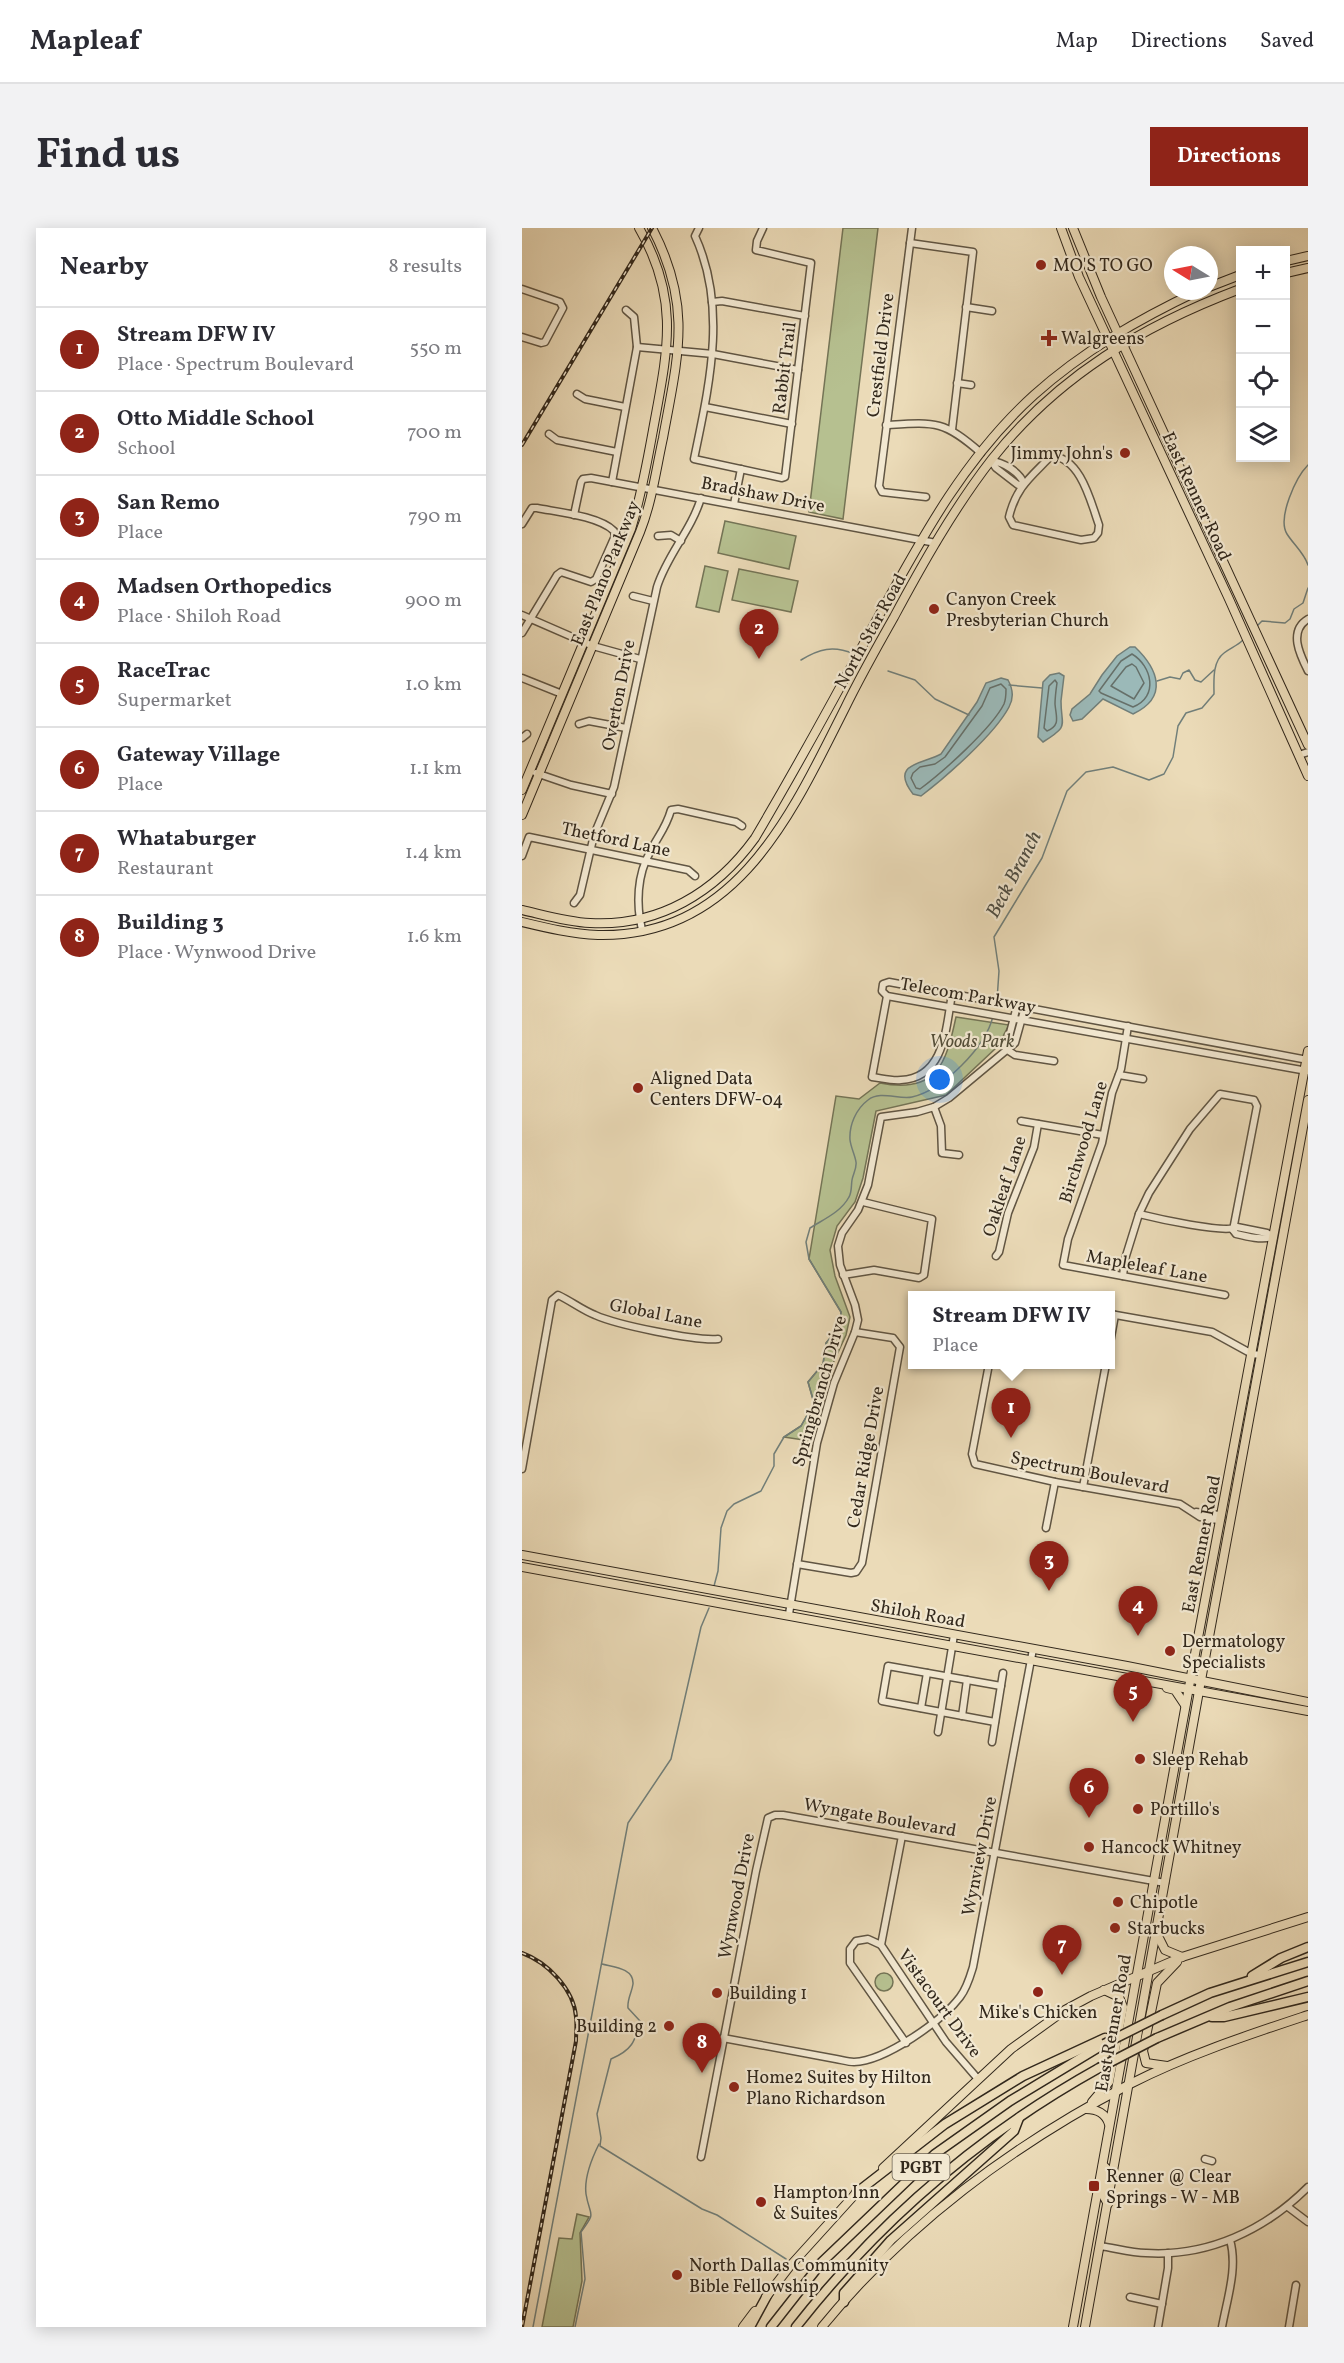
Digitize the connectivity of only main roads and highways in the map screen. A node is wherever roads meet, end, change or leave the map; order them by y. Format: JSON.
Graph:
{"nodes":[{"id":1,"x":639,"y":228,"type":"edge"},
{"id":2,"x":652,"y":228,"type":"edge"},
{"id":3,"x":1060,"y":228,"type":"edge"},
{"id":4,"x":1075,"y":232,"type":"edge"},
{"id":5,"x":1065,"y":241,"type":"junction"},
{"id":6,"x":1308,"y":256,"type":"edge"},
{"id":7,"x":1290,"y":260,"type":"edge"},
{"id":8,"x":1308,"y":268,"type":"edge"},
{"id":9,"x":1290,"y":272,"type":"edge"},
{"id":10,"x":1236,"y":276,"type":"edge"},
{"id":11,"x":1218,"y":283,"type":"edge"},
{"id":12,"x":1236,"y":291,"type":"edge"},
{"id":13,"x":1180,"y":300,"type":"edge"},
{"id":14,"x":1118,"y":332,"type":"junction"},
{"id":15,"x":1108,"y":339,"type":"junction"},
{"id":16,"x":1124,"y":344,"type":"junction"},
{"id":17,"x":1113,"y":351,"type":"junction"},
{"id":18,"x":1036,"y":393,"type":"junction"},
{"id":19,"x":1044,"y":403,"type":"junction"},
{"id":20,"x":981,"y":453,"type":"junction"},
{"id":21,"x":1176,"y":459,"type":"junction"},
{"id":22,"x":991,"y":460,"type":"junction"},
{"id":23,"x":1166,"y":463,"type":"junction"},
{"id":24,"x":1240,"y":595,"type":"junction"},
{"id":25,"x":1229,"y":599,"type":"junction"},
{"id":26,"x":836,"y":696,"type":"junction"},
{"id":27,"x":848,"y":702,"type":"junction"},
{"id":28,"x":1308,"y":745,"type":"edge"},
{"id":29,"x":1308,"y":776,"type":"edge"},
{"id":30,"x":522,"y":790,"type":"edge"},
{"id":31,"x":782,"y":790,"type":"junction"},
{"id":32,"x":797,"y":799,"type":"junction"},
{"id":33,"x":522,"y":815,"type":"edge"},
{"id":34,"x":522,"y":910,"type":"edge"},
{"id":35,"x":522,"y":922,"type":"edge"},
{"id":36,"x":581,"y":922,"type":"junction"},
{"id":37,"x":580,"y":934,"type":"junction"},
{"id":38,"x":1308,"y":1057,"type":"edge"},
{"id":39,"x":1306,"y":1071,"type":"edge"},
{"id":40,"x":1308,"y":1100,"type":"edge"},
{"id":41,"x":1273,"y":1237,"type":"junction"},
{"id":42,"x":1282,"y":1239,"type":"junction"},
{"id":43,"x":1221,"y":1518,"type":"junction"},
{"id":44,"x":1231,"y":1519,"type":"junction"},
{"id":45,"x":522,"y":1555,"type":"edge"},
{"id":46,"x":561,"y":1563,"type":"junction"},
{"id":47,"x":522,"y":1567,"type":"edge"},
{"id":48,"x":559,"y":1574,"type":"junction"},
{"id":49,"x":672,"y":1584,"type":"junction"},
{"id":50,"x":671,"y":1594,"type":"junction"},
{"id":51,"x":884,"y":1622,"type":"junction"},
{"id":52,"x":882,"y":1631,"type":"junction"},
{"id":53,"x":1110,"y":1663,"type":"junction"},
{"id":54,"x":1109,"y":1673,"type":"junction"},
{"id":55,"x":1132,"y":1677,"type":"junction"},
{"id":56,"x":1191,"y":1678,"type":"junction"},
{"id":57,"x":1201,"y":1681,"type":"junction"},
{"id":58,"x":1189,"y":1689,"type":"junction"},
{"id":59,"x":1198,"y":1692,"type":"junction"},
{"id":60,"x":1270,"y":1694,"type":"junction"},
{"id":61,"x":1308,"y":1702,"type":"edge"},
{"id":62,"x":1269,"y":1703,"type":"junction"},
{"id":63,"x":1185,"y":1710,"type":"junction"},
{"id":64,"x":1308,"y":1711,"type":"edge"},
{"id":65,"x":1175,"y":1764,"type":"junction"},
{"id":66,"x":1184,"y":1774,"type":"junction"},
{"id":67,"x":1170,"y":1794,"type":"junction"},
{"id":68,"x":1178,"y":1807,"type":"junction"},
{"id":69,"x":1308,"y":1917,"type":"edge"},
{"id":70,"x":1157,"y":1933,"type":"junction"},
{"id":71,"x":1308,"y":1947,"type":"edge"},
{"id":72,"x":1182,"y":1957,"type":"junction"},
{"id":73,"x":1308,"y":1962,"type":"edge"},
{"id":74,"x":1150,"y":1970,"type":"junction"},
{"id":75,"x":1137,"y":1976,"type":"junction"},
{"id":76,"x":1308,"y":1981,"type":"edge"},
{"id":77,"x":1240,"y":1983,"type":"junction"},
{"id":78,"x":1104,"y":1990,"type":"junction"},
{"id":79,"x":1308,"y":1997,"type":"edge"},
{"id":80,"x":1308,"y":2015,"type":"edge"},
{"id":81,"x":1206,"y":2017,"type":"junction"},
{"id":82,"x":1104,"y":2041,"type":"junction"},
{"id":83,"x":1168,"y":2066,"type":"junction"},
{"id":84,"x":1130,"y":2084,"type":"junction"},
{"id":85,"x":1116,"y":2092,"type":"junction"},
{"id":86,"x":1085,"y":2109,"type":"junction"},
{"id":87,"x":1019,"y":2118,"type":"junction"},
{"id":88,"x":1109,"y":2127,"type":"junction"},
{"id":89,"x":1102,"y":2165,"type":"junction"},
{"id":90,"x":856,"y":2193,"type":"junction"},
{"id":91,"x":1108,"y":2204,"type":"junction"},
{"id":92,"x":1088,"y":2244,"type":"junction"},
{"id":93,"x":1100,"y":2246,"type":"junction"},
{"id":94,"x":769,"y":2292,"type":"junction"},
{"id":95,"x":844,"y":2302,"type":"junction"},
{"id":96,"x":1074,"y":2325,"type":"edge"},
{"id":97,"x":744,"y":2327,"type":"edge"},
{"id":98,"x":750,"y":2327,"type":"edge"},
{"id":99,"x":771,"y":2327,"type":"edge"},
{"id":100,"x":796,"y":2327,"type":"edge"},
{"id":101,"x":822,"y":2327,"type":"edge"},
{"id":102,"x":1085,"y":2327,"type":"edge"}],
"edges":[{"from":1,"to":30,"type":"main road","name":"East Plano Parkway"},
{"from":2,"to":33,"type":"main road","name":"East Plano Parkway"},
{"from":3,"to":5,"type":"main road","name":"East Renner Road"},
{"from":4,"to":5,"type":"main road"},
{"from":4,"to":14,"type":"main road","name":"East Renner Road"},
{"from":5,"to":15,"type":"main road","name":"East Renner Road"},
{"from":6,"to":7,"type":"main road"},
{"from":8,"to":9,"type":"main road"},
{"from":10,"to":11,"type":"main road"},
{"from":12,"to":16,"type":"main road","name":"North Star Road"},
{"from":13,"to":14,"type":"main road","name":"North Star Road"},
{"from":14,"to":15,"type":"main road","name":"North Star Road"},
{"from":14,"to":16,"type":"main road","name":"East Renner Road"},
{"from":15,"to":17,"type":"main road","name":"East Renner Road"},
{"from":15,"to":18,"type":"main road","name":"North Star Road"},
{"from":16,"to":17,"type":"main road","name":"North Star Road"},
{"from":16,"to":21,"type":"main road","name":"East Renner Road"},
{"from":17,"to":19,"type":"main road","name":"North Star Road"},
{"from":17,"to":23,"type":"main road","name":"East Renner Road"},
{"from":18,"to":19,"type":"main road"},
{"from":18,"to":20,"type":"main road","name":"North Star Road"},
{"from":19,"to":22,"type":"main road","name":"North Star Road"},
{"from":20,"to":22,"type":"main road"},
{"from":20,"to":26,"type":"main road","name":"North Star Road"},
{"from":21,"to":23,"type":"main road"},
{"from":21,"to":24,"type":"main road","name":"East Renner Road"},
{"from":22,"to":27,"type":"main road","name":"North Star Road"},
{"from":23,"to":25,"type":"main road","name":"East Renner Road"},
{"from":24,"to":25,"type":"main road"},
{"from":24,"to":28,"type":"main road","name":"East Renner Road"},
{"from":25,"to":29,"type":"main road","name":"East Renner Road"},
{"from":26,"to":27,"type":"main road"},
{"from":26,"to":31,"type":"main road","name":"North Star Road"},
{"from":27,"to":32,"type":"main road","name":"North Star Road"},
{"from":31,"to":32,"type":"main road"},
{"from":31,"to":36,"type":"main road","name":"North Star Road"},
{"from":32,"to":37,"type":"main road","name":"North Star Road"},
{"from":34,"to":36,"type":"main road","name":"North Star Road"},
{"from":35,"to":37,"type":"main road","name":"North Star Road"},
{"from":36,"to":37,"type":"main road"},
{"from":38,"to":39,"type":"main road","name":"East Renner Road"},
{"from":39,"to":41,"type":"main road","name":"East Renner Road"},
{"from":40,"to":42,"type":"main road","name":"East Renner Road"},
{"from":41,"to":42,"type":"main road"},
{"from":41,"to":43,"type":"main road","name":"East Renner Road"},
{"from":42,"to":44,"type":"main road","name":"East Renner Road"},
{"from":43,"to":44,"type":"main road"},
{"from":43,"to":56,"type":"main road","name":"East Renner Road"},
{"from":44,"to":57,"type":"main road","name":"East Renner Road"},
{"from":45,"to":46,"type":"main road","name":"Shiloh Road"},
{"from":46,"to":48,"type":"main road"},
{"from":46,"to":49,"type":"main road","name":"Shiloh Road"},
{"from":47,"to":48,"type":"main road","name":"Shiloh Road"},
{"from":48,"to":50,"type":"main road","name":"Shiloh Road"},
{"from":49,"to":50,"type":"main road"},
{"from":49,"to":51,"type":"main road","name":"Shiloh Road"},
{"from":50,"to":52,"type":"main road","name":"Shiloh Road"},
{"from":51,"to":52,"type":"main road"},
{"from":51,"to":53,"type":"main road","name":"Shiloh Road"},
{"from":52,"to":54,"type":"main road","name":"Shiloh Road"},
{"from":53,"to":54,"type":"main road"},
{"from":53,"to":56,"type":"main road","name":"Shiloh Road"},
{"from":54,"to":55,"type":"main road","name":"Shiloh Road"},
{"from":55,"to":58,"type":"main road","name":"Shiloh Road"},
{"from":55,"to":63,"type":"main road"},
{"from":56,"to":57,"type":"main road","name":"Shiloh Road"},
{"from":56,"to":58,"type":"main road","name":"East Renner Road"},
{"from":57,"to":59,"type":"main road","name":"East Renner Road"},
{"from":57,"to":60,"type":"main road","name":"Shiloh Road"},
{"from":58,"to":59,"type":"main road","name":"Shiloh Road"},
{"from":58,"to":63,"type":"main road","name":"East Renner Road"},
{"from":59,"to":62,"type":"main road","name":"Shiloh Road"},
{"from":59,"to":66,"type":"main road","name":"East Renner Road"},
{"from":60,"to":61,"type":"main road","name":"Shiloh Road"},
{"from":60,"to":62,"type":"main road"},
{"from":62,"to":64,"type":"main road","name":"Shiloh Road"},
{"from":63,"to":65,"type":"main road","name":"East Renner Road"},
{"from":65,"to":66,"type":"main road"},
{"from":65,"to":67,"type":"main road","name":"East Renner Road"},
{"from":66,"to":68,"type":"main road","name":"East Renner Road"},
{"from":67,"to":68,"type":"main road"},
{"from":67,"to":75,"type":"main road","name":"East Renner Road"},
{"from":68,"to":70,"type":"main road","name":"East Renner Road"},
{"from":69,"to":72,"type":"main road"},
{"from":70,"to":72,"type":"main road"},
{"from":70,"to":74,"type":"main road","name":"East Renner Road"},
{"from":71,"to":77,"type":"highway"},
{"from":72,"to":74,"type":"main road"},
{"from":72,"to":83,"type":"main road"},
{"from":73,"to":77,"type":"highway"},
{"from":74,"to":75,"type":"main road"},
{"from":74,"to":84,"type":"main road","name":"East Renner Road"},
{"from":75,"to":78,"type":"main road"},
{"from":75,"to":85,"type":"main road","name":"East Renner Road"},
{"from":76,"to":81,"type":"highway","number":"PGBT"},
{"from":77,"to":82,"type":"highway","bridge":true},
{"from":78,"to":86,"type":"main road"},
{"from":78,"to":90,"type":"main road"},
{"from":79,"to":81,"type":"highway"},
{"from":80,"to":83,"type":"main road"},
{"from":81,"to":87,"type":"highway","number":"PGBT","bridge":true},
{"from":82,"to":90,"type":"highway"},
{"from":82,"to":99,"type":"highway","number":"PGBT"},
{"from":83,"to":84,"type":"main road"},
{"from":84,"to":85,"type":"main road"},
{"from":84,"to":91,"type":"main road","name":"East Renner Road"},
{"from":85,"to":86,"type":"main road"},
{"from":85,"to":88,"type":"main road","name":"East Renner Road"},
{"from":86,"to":88,"type":"main road"},
{"from":86,"to":95,"type":"main road"},
{"from":87,"to":95,"type":"highway"},
{"from":87,"to":100,"type":"highway","number":"PGBT"},
{"from":88,"to":89,"type":"main road","name":"East Renner Road"},
{"from":89,"to":91,"type":"main road"},
{"from":89,"to":92,"type":"main road","name":"East Renner Road"},
{"from":90,"to":94,"type":"main road"},
{"from":91,"to":93,"type":"main road","name":"East Renner Road"},
{"from":92,"to":93,"type":"main road"},
{"from":92,"to":96,"type":"main road","name":"East Renner Road"},
{"from":93,"to":102,"type":"main road","name":"East Renner Road"},
{"from":94,"to":97,"type":"main road"},
{"from":94,"to":98,"type":"highway"},
{"from":95,"to":101,"type":"main road"}]}
